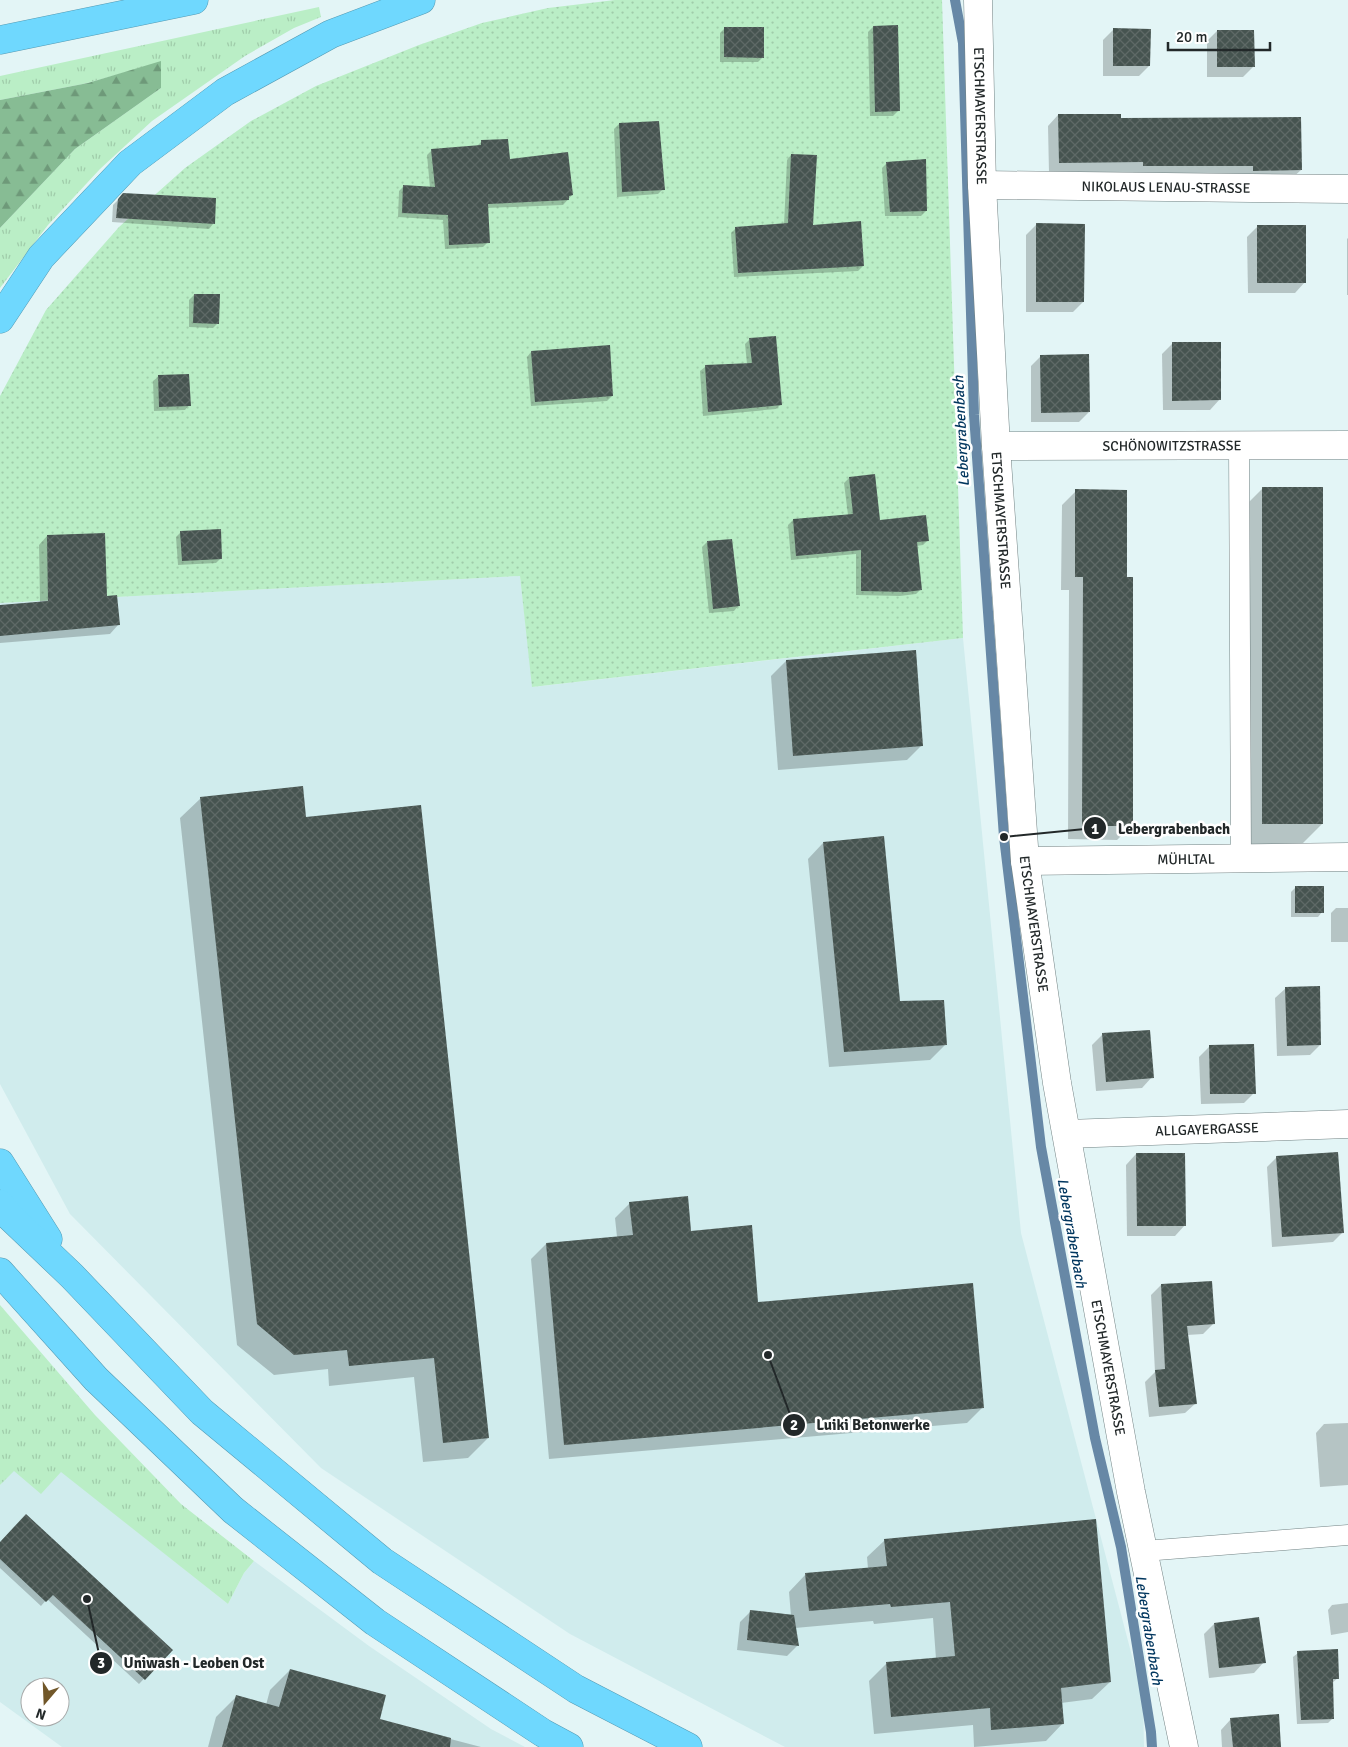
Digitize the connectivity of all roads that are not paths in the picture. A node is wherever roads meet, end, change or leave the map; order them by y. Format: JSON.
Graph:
{"nodes":[{"id":1,"x":194,"y":0,"type":"edge"},
{"id":2,"x":421,"y":0,"type":"edge"},
{"id":3,"x":978,"y":0,"type":"edge"},
{"id":4,"x":0,"y":40,"type":"edge"},
{"id":5,"x":982,"y":185,"type":"junction"},
{"id":6,"x":1348,"y":189,"type":"edge"},
{"id":7,"x":0,"y":319,"type":"edge"},
{"id":8,"x":1239,"y":445,"type":"junction"},
{"id":9,"x":1348,"y":445,"type":"edge"},
{"id":10,"x":996,"y":446,"type":"junction"},
{"id":11,"x":1348,"y":857,"type":"edge"},
{"id":12,"x":1241,"y":858,"type":"junction"},
{"id":13,"x":1025,"y":861,"type":"junction"},
{"id":14,"x":1348,"y":1124,"type":"edge"},
{"id":15,"x":1067,"y":1134,"type":"junction"},
{"id":16,"x":0,"y":1163,"type":"edge"},
{"id":17,"x":0,"y":1204,"type":"edge"},
{"id":18,"x":0,"y":1272,"type":"edge"},
{"id":19,"x":72,"y":1276,"type":"junction"},
{"id":20,"x":1348,"y":1535,"type":"edge"},
{"id":21,"x":1144,"y":1551,"type":"junction"},
{"id":22,"x":569,"y":1747,"type":"edge"},
{"id":23,"x":688,"y":1747,"type":"edge"},
{"id":24,"x":1184,"y":1747,"type":"edge"}],
"edges":[{"from":1,"to":4,"type":"highway"},
{"from":2,"to":7,"type":"highway"},
{"from":3,"to":5,"type":"street","name":"ETSCHMAYERSTRASSE"},
{"from":5,"to":6,"type":"street","name":"NIKOLAUS LENAU-STRASSE"},
{"from":5,"to":10,"type":"street","name":"ETSCHMAYERSTRASSE"},
{"from":8,"to":9,"type":"street","name":"SCHÖNOWITZSTRASSE"},
{"from":8,"to":10,"type":"street","name":"SCHÖNOWITZSTRASSE"},
{"from":8,"to":12,"type":"lane"},
{"from":10,"to":13,"type":"street","name":"ETSCHMAYERSTRASSE"},
{"from":11,"to":12,"type":"street","name":"MÜHLTAL"},
{"from":12,"to":13,"type":"street","name":"MÜHLTAL"},
{"from":13,"to":15,"type":"street","name":"ETSCHMAYERSTRASSE"},
{"from":14,"to":15,"type":"street","name":"ALLGAYERGASSE"},
{"from":15,"to":21,"type":"street","name":"ETSCHMAYERSTRASSE"},
{"from":16,"to":19,"type":"highway"},
{"from":17,"to":19,"type":"highway"},
{"from":18,"to":22,"type":"highway"},
{"from":19,"to":23,"type":"highway"},
{"from":20,"to":21,"type":"lane"},
{"from":21,"to":24,"type":"street","name":"ETSCHMAYERSTRASSE"}]}
